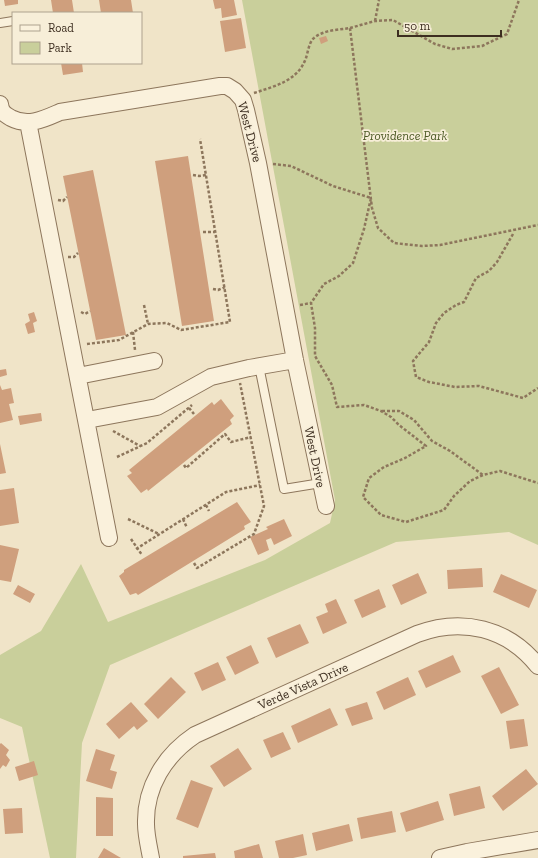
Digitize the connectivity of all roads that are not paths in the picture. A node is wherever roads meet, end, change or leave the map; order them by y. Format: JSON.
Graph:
{"nodes":[{"id":1,"x":12,"y":21,"type":"edge"},
{"id":2,"x":0,"y":23,"type":"edge"},
{"id":3,"x":0,"y":104,"type":"edge"},
{"id":4,"x":28,"y":122,"type":"junction"},
{"id":5,"x":295,"y":360,"type":"junction"},
{"id":6,"x":154,"y":361,"type":"dead end"},
{"id":7,"x":259,"y":366,"type":"junction"},
{"id":8,"x":78,"y":376,"type":"junction"},
{"id":9,"x":87,"y":420,"type":"junction"},
{"id":10,"x":321,"y":483,"type":"junction"},
{"id":11,"x":326,"y":506,"type":"dead end"},
{"id":12,"x":110,"y":538,"type":"dead end"},
{"id":13,"x":538,"y":666,"type":"edge"},
{"id":14,"x":538,"y":840,"type":"edge"},
{"id":15,"x":151,"y":858,"type":"edge"},
{"id":16,"x":440,"y":858,"type":"edge"}],
"edges":[{"from":1,"to":2,"type":"lane"},
{"from":3,"to":4,"type":"street","name":"West Drive"},
{"from":4,"to":5,"type":"street","name":"West Drive"},
{"from":4,"to":8,"type":"street"},
{"from":5,"to":7,"type":"street"},
{"from":5,"to":10,"type":"street","name":"West Drive"},
{"from":6,"to":8,"type":"street"},
{"from":7,"to":9,"type":"street"},
{"from":7,"to":10,"type":"lane"},
{"from":8,"to":9,"type":"street"},
{"from":9,"to":12,"type":"street"},
{"from":10,"to":11,"type":"street","name":"West Drive"},
{"from":13,"to":15,"type":"street","name":"Verde Vista Drive"},
{"from":14,"to":16,"type":"street"}]}
